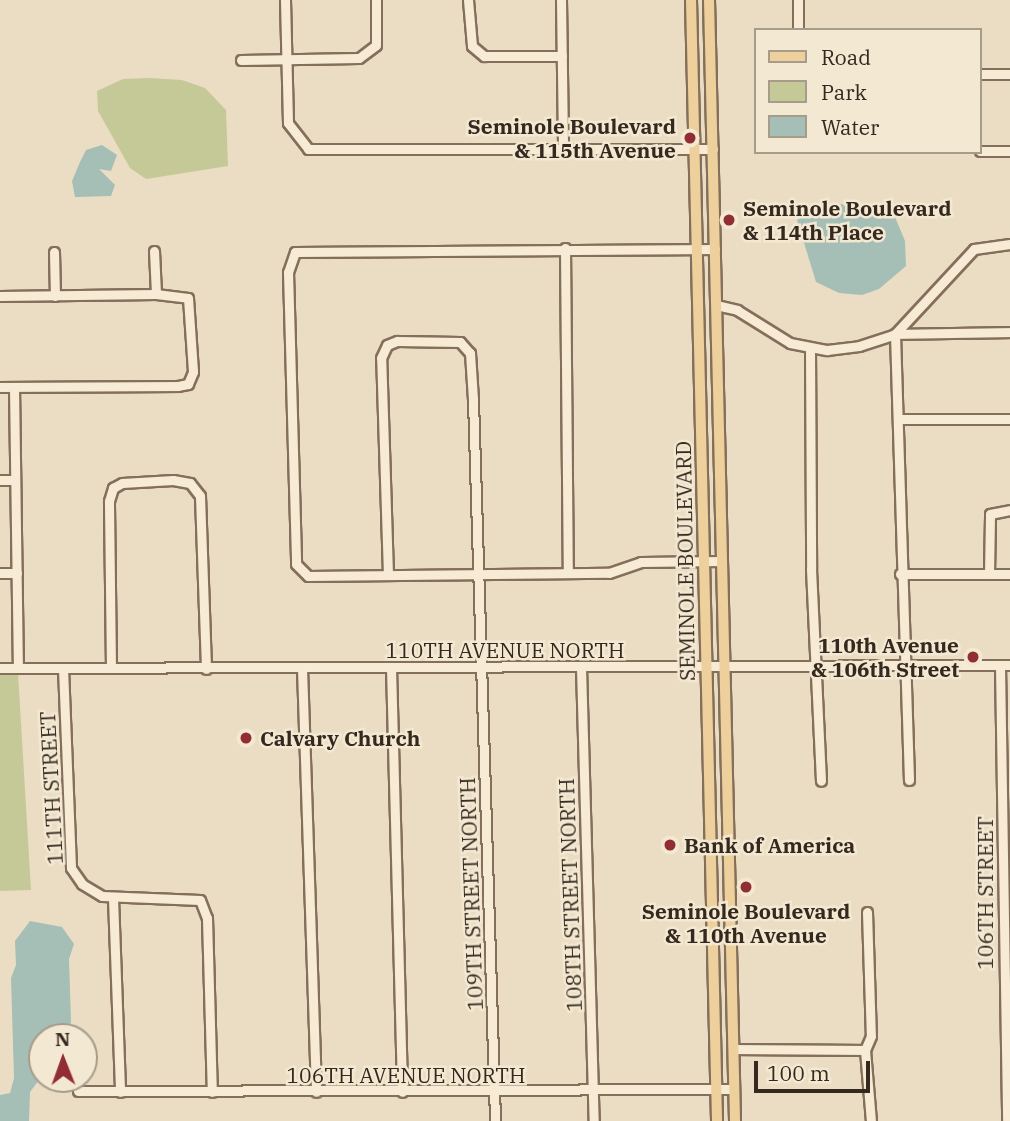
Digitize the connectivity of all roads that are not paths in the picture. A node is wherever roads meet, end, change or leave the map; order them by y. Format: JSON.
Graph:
{"nodes":[{"id":1,"x":285,"y":0,"type":"edge"},
{"id":2,"x":376,"y":0,"type":"edge"},
{"id":3,"x":468,"y":0,"type":"edge"},
{"id":4,"x":561,"y":0,"type":"edge"},
{"id":5,"x":691,"y":0,"type":"edge"},
{"id":6,"x":709,"y":0,"type":"edge"},
{"id":7,"x":798,"y":0,"type":"edge"},
{"id":8,"x":798,"y":28,"type":"edge"},
{"id":9,"x":562,"y":56,"type":"junction"},
{"id":10,"x":242,"y":60,"type":"dead end"},
{"id":11,"x":286,"y":60,"type":"junction"},
{"id":12,"x":982,"y":74,"type":"edge"},
{"id":13,"x":1010,"y":74,"type":"edge"},
{"id":14,"x":563,"y":147,"type":"junction"},
{"id":15,"x":695,"y":149,"type":"junction"},
{"id":16,"x":713,"y":149,"type":"junction"},
{"id":17,"x":982,"y":151,"type":"edge"},
{"id":18,"x":1010,"y":151,"type":"edge"},
{"id":19,"x":1010,"y":244,"type":"edge"},
{"id":20,"x":565,"y":248,"type":"junction"},
{"id":21,"x":697,"y":249,"type":"junction"},
{"id":22,"x":715,"y":249,"type":"junction"},
{"id":23,"x":154,"y":251,"type":"dead end"},
{"id":24,"x":54,"y":252,"type":"dead end"},
{"id":25,"x":156,"y":294,"type":"junction"},
{"id":26,"x":0,"y":296,"type":"edge"},
{"id":27,"x":55,"y":296,"type":"junction"},
{"id":28,"x":716,"y":305,"type":"junction"},
{"id":29,"x":1010,"y":332,"type":"edge"},
{"id":30,"x":895,"y":334,"type":"junction"},
{"id":31,"x":810,"y":348,"type":"junction"},
{"id":32,"x":0,"y":387,"type":"edge"},
{"id":33,"x":14,"y":387,"type":"junction"},
{"id":34,"x":898,"y":419,"type":"junction"},
{"id":35,"x":1010,"y":419,"type":"edge"},
{"id":36,"x":0,"y":480,"type":"edge"},
{"id":37,"x":15,"y":480,"type":"junction"},
{"id":38,"x":1010,"y":510,"type":"edge"},
{"id":39,"x":704,"y":561,"type":"junction"},
{"id":40,"x":721,"y":561,"type":"junction"},
{"id":41,"x":0,"y":573,"type":"edge"},
{"id":42,"x":18,"y":573,"type":"junction"},
{"id":43,"x":477,"y":573,"type":"junction"},
{"id":44,"x":568,"y":573,"type":"junction"},
{"id":45,"x":900,"y":574,"type":"junction"},
{"id":46,"x":989,"y":574,"type":"junction"},
{"id":47,"x":1010,"y":574,"type":"edge"},
{"id":48,"x":388,"y":575,"type":"junction"},
{"id":49,"x":904,"y":665,"type":"junction"},
{"id":50,"x":1005,"y":665,"type":"edge"},
{"id":51,"x":391,"y":667,"type":"junction"},
{"id":52,"x":482,"y":667,"type":"junction"},
{"id":53,"x":582,"y":667,"type":"junction"},
{"id":54,"x":707,"y":667,"type":"junction"},
{"id":55,"x":724,"y":667,"type":"junction"},
{"id":56,"x":816,"y":667,"type":"junction"},
{"id":57,"x":0,"y":668,"type":"edge"},
{"id":58,"x":18,"y":668,"type":"junction"},
{"id":59,"x":64,"y":668,"type":"junction"},
{"id":60,"x":111,"y":668,"type":"junction"},
{"id":61,"x":302,"y":668,"type":"junction"},
{"id":62,"x":206,"y":669,"type":"junction"},
{"id":63,"x":909,"y":780,"type":"dead end"},
{"id":64,"x":821,"y":781,"type":"dead end"},
{"id":65,"x":113,"y":898,"type":"junction"},
{"id":66,"x":867,"y":912,"type":"dead end"},
{"id":67,"x":1006,"y":948,"type":"edge"},
{"id":68,"x":734,"y":1049,"type":"junction"},
{"id":69,"x":865,"y":1051,"type":"junction"},
{"id":70,"x":734,"y":1089,"type":"junction"},
{"id":71,"x":716,"y":1090,"type":"junction"},
{"id":72,"x":98,"y":1091,"type":"edge"},
{"id":73,"x":316,"y":1091,"type":"junction"},
{"id":74,"x":593,"y":1091,"type":"junction"},
{"id":75,"x":120,"y":1092,"type":"junction"},
{"id":76,"x":212,"y":1092,"type":"junction"},
{"id":77,"x":402,"y":1092,"type":"junction"},
{"id":78,"x":494,"y":1092,"type":"junction"},
{"id":79,"x":495,"y":1121,"type":"edge"},
{"id":80,"x":594,"y":1121,"type":"edge"},
{"id":81,"x":717,"y":1121,"type":"edge"},
{"id":82,"x":735,"y":1121,"type":"edge"},
{"id":83,"x":871,"y":1121,"type":"edge"},
{"id":84,"x":1007,"y":1121,"type":"edge"}],
"edges":[{"from":1,"to":11,"type":"street"},
{"from":2,"to":11,"type":"street"},
{"from":3,"to":9,"type":"street"},
{"from":4,"to":9,"type":"street"},
{"from":5,"to":15,"type":"main road","name":"SEMINOLE BOULEVARD"},
{"from":6,"to":16,"type":"main road","name":"SEMINOLE BOULEVARD"},
{"from":7,"to":8,"type":"street"},
{"from":9,"to":14,"type":"street"},
{"from":10,"to":11,"type":"street"},
{"from":11,"to":14,"type":"street"},
{"from":12,"to":13,"type":"street"},
{"from":14,"to":15,"type":"street"},
{"from":15,"to":16,"type":"street"},
{"from":15,"to":21,"type":"main road","name":"SEMINOLE BOULEVARD"},
{"from":16,"to":22,"type":"main road","name":"SEMINOLE BOULEVARD"},
{"from":17,"to":18,"type":"street"},
{"from":19,"to":30,"type":"street"},
{"from":20,"to":21,"type":"street"},
{"from":20,"to":44,"type":"street"},
{"from":20,"to":48,"type":"street"},
{"from":21,"to":22,"type":"street"},
{"from":21,"to":39,"type":"main road","name":"SEMINOLE BOULEVARD"},
{"from":22,"to":28,"type":"main road","name":"SEMINOLE BOULEVARD"},
{"from":23,"to":25,"type":"street"},
{"from":24,"to":27,"type":"street"},
{"from":25,"to":27,"type":"street"},
{"from":25,"to":33,"type":"street"},
{"from":26,"to":27,"type":"street"},
{"from":28,"to":31,"type":"street"},
{"from":28,"to":40,"type":"main road","name":"SEMINOLE BOULEVARD"},
{"from":29,"to":30,"type":"street"},
{"from":30,"to":31,"type":"street"},
{"from":30,"to":34,"type":"street"},
{"from":31,"to":56,"type":"street"},
{"from":32,"to":33,"type":"street"},
{"from":33,"to":37,"type":"street"},
{"from":34,"to":35,"type":"street"},
{"from":34,"to":45,"type":"street"},
{"from":36,"to":37,"type":"street"},
{"from":37,"to":42,"type":"street"},
{"from":38,"to":46,"type":"street"},
{"from":39,"to":40,"type":"street"},
{"from":39,"to":44,"type":"street"},
{"from":39,"to":54,"type":"main road","name":"SEMINOLE BOULEVARD"},
{"from":40,"to":55,"type":"main road","name":"SEMINOLE BOULEVARD"},
{"from":41,"to":42,"type":"street"},
{"from":42,"to":58,"type":"street"},
{"from":43,"to":44,"type":"street"},
{"from":43,"to":48,"type":"street"},
{"from":43,"to":48,"type":"street","name":"109TH STREET NORTH"},
{"from":43,"to":52,"type":"street","name":"109TH STREET NORTH"},
{"from":45,"to":46,"type":"street"},
{"from":45,"to":49,"type":"street"},
{"from":46,"to":47,"type":"street"},
{"from":49,"to":50,"type":"street","name":"110TH AVENUE NORTH"},
{"from":49,"to":56,"type":"street","name":"110TH AVENUE NORTH"},
{"from":49,"to":63,"type":"street"},
{"from":50,"to":67,"type":"street","name":"106TH STREET"},
{"from":51,"to":52,"type":"street","name":"110TH AVENUE NORTH"},
{"from":51,"to":61,"type":"street","name":"110TH AVENUE NORTH"},
{"from":51,"to":77,"type":"street"},
{"from":52,"to":53,"type":"street","name":"110TH AVENUE NORTH"},
{"from":52,"to":78,"type":"street","name":"109TH STREET NORTH"},
{"from":53,"to":54,"type":"street","name":"110TH AVENUE NORTH"},
{"from":53,"to":74,"type":"street","name":"108TH STREET NORTH"},
{"from":54,"to":55,"type":"street","name":"110TH AVENUE NORTH"},
{"from":54,"to":71,"type":"main road","name":"SEMINOLE BOULEVARD"},
{"from":55,"to":56,"type":"street","name":"110TH AVENUE NORTH"},
{"from":55,"to":68,"type":"main road","name":"SEMINOLE BOULEVARD"},
{"from":56,"to":64,"type":"street"},
{"from":57,"to":58,"type":"street","name":"110TH AVENUE NORTH"},
{"from":58,"to":59,"type":"street","name":"110TH AVENUE NORTH"},
{"from":59,"to":60,"type":"street","name":"110TH AVENUE NORTH"},
{"from":59,"to":65,"type":"street","name":"111TH STREET"},
{"from":60,"to":62,"type":"street","name":"110TH AVENUE NORTH"},
{"from":60,"to":62,"type":"street"},
{"from":61,"to":62,"type":"street","name":"110TH AVENUE NORTH"},
{"from":61,"to":73,"type":"street"},
{"from":65,"to":75,"type":"street"},
{"from":65,"to":76,"type":"street"},
{"from":66,"to":69,"type":"street"},
{"from":67,"to":84,"type":"street","name":"106TH STREET"},
{"from":68,"to":69,"type":"street"},
{"from":68,"to":70,"type":"main road","name":"SEMINOLE BOULEVARD"},
{"from":69,"to":83,"type":"street"},
{"from":70,"to":71,"type":"street","name":"106TH AVENUE NORTH"},
{"from":70,"to":82,"type":"main road","name":"SEMINOLE BOULEVARD"},
{"from":71,"to":74,"type":"street","name":"106TH AVENUE NORTH"},
{"from":71,"to":81,"type":"main road","name":"SEMINOLE BOULEVARD"},
{"from":72,"to":75,"type":"street","name":"106TH AVENUE NORTH"},
{"from":73,"to":76,"type":"street","name":"106TH AVENUE NORTH"},
{"from":73,"to":77,"type":"street","name":"106TH AVENUE NORTH"},
{"from":74,"to":78,"type":"street","name":"106TH AVENUE NORTH"},
{"from":74,"to":80,"type":"street","name":"108TH STREET NORTH"},
{"from":75,"to":76,"type":"street","name":"106TH AVENUE NORTH"},
{"from":77,"to":78,"type":"street","name":"106TH AVENUE NORTH"},
{"from":78,"to":79,"type":"street","name":"109TH STREET NORTH"}]}
